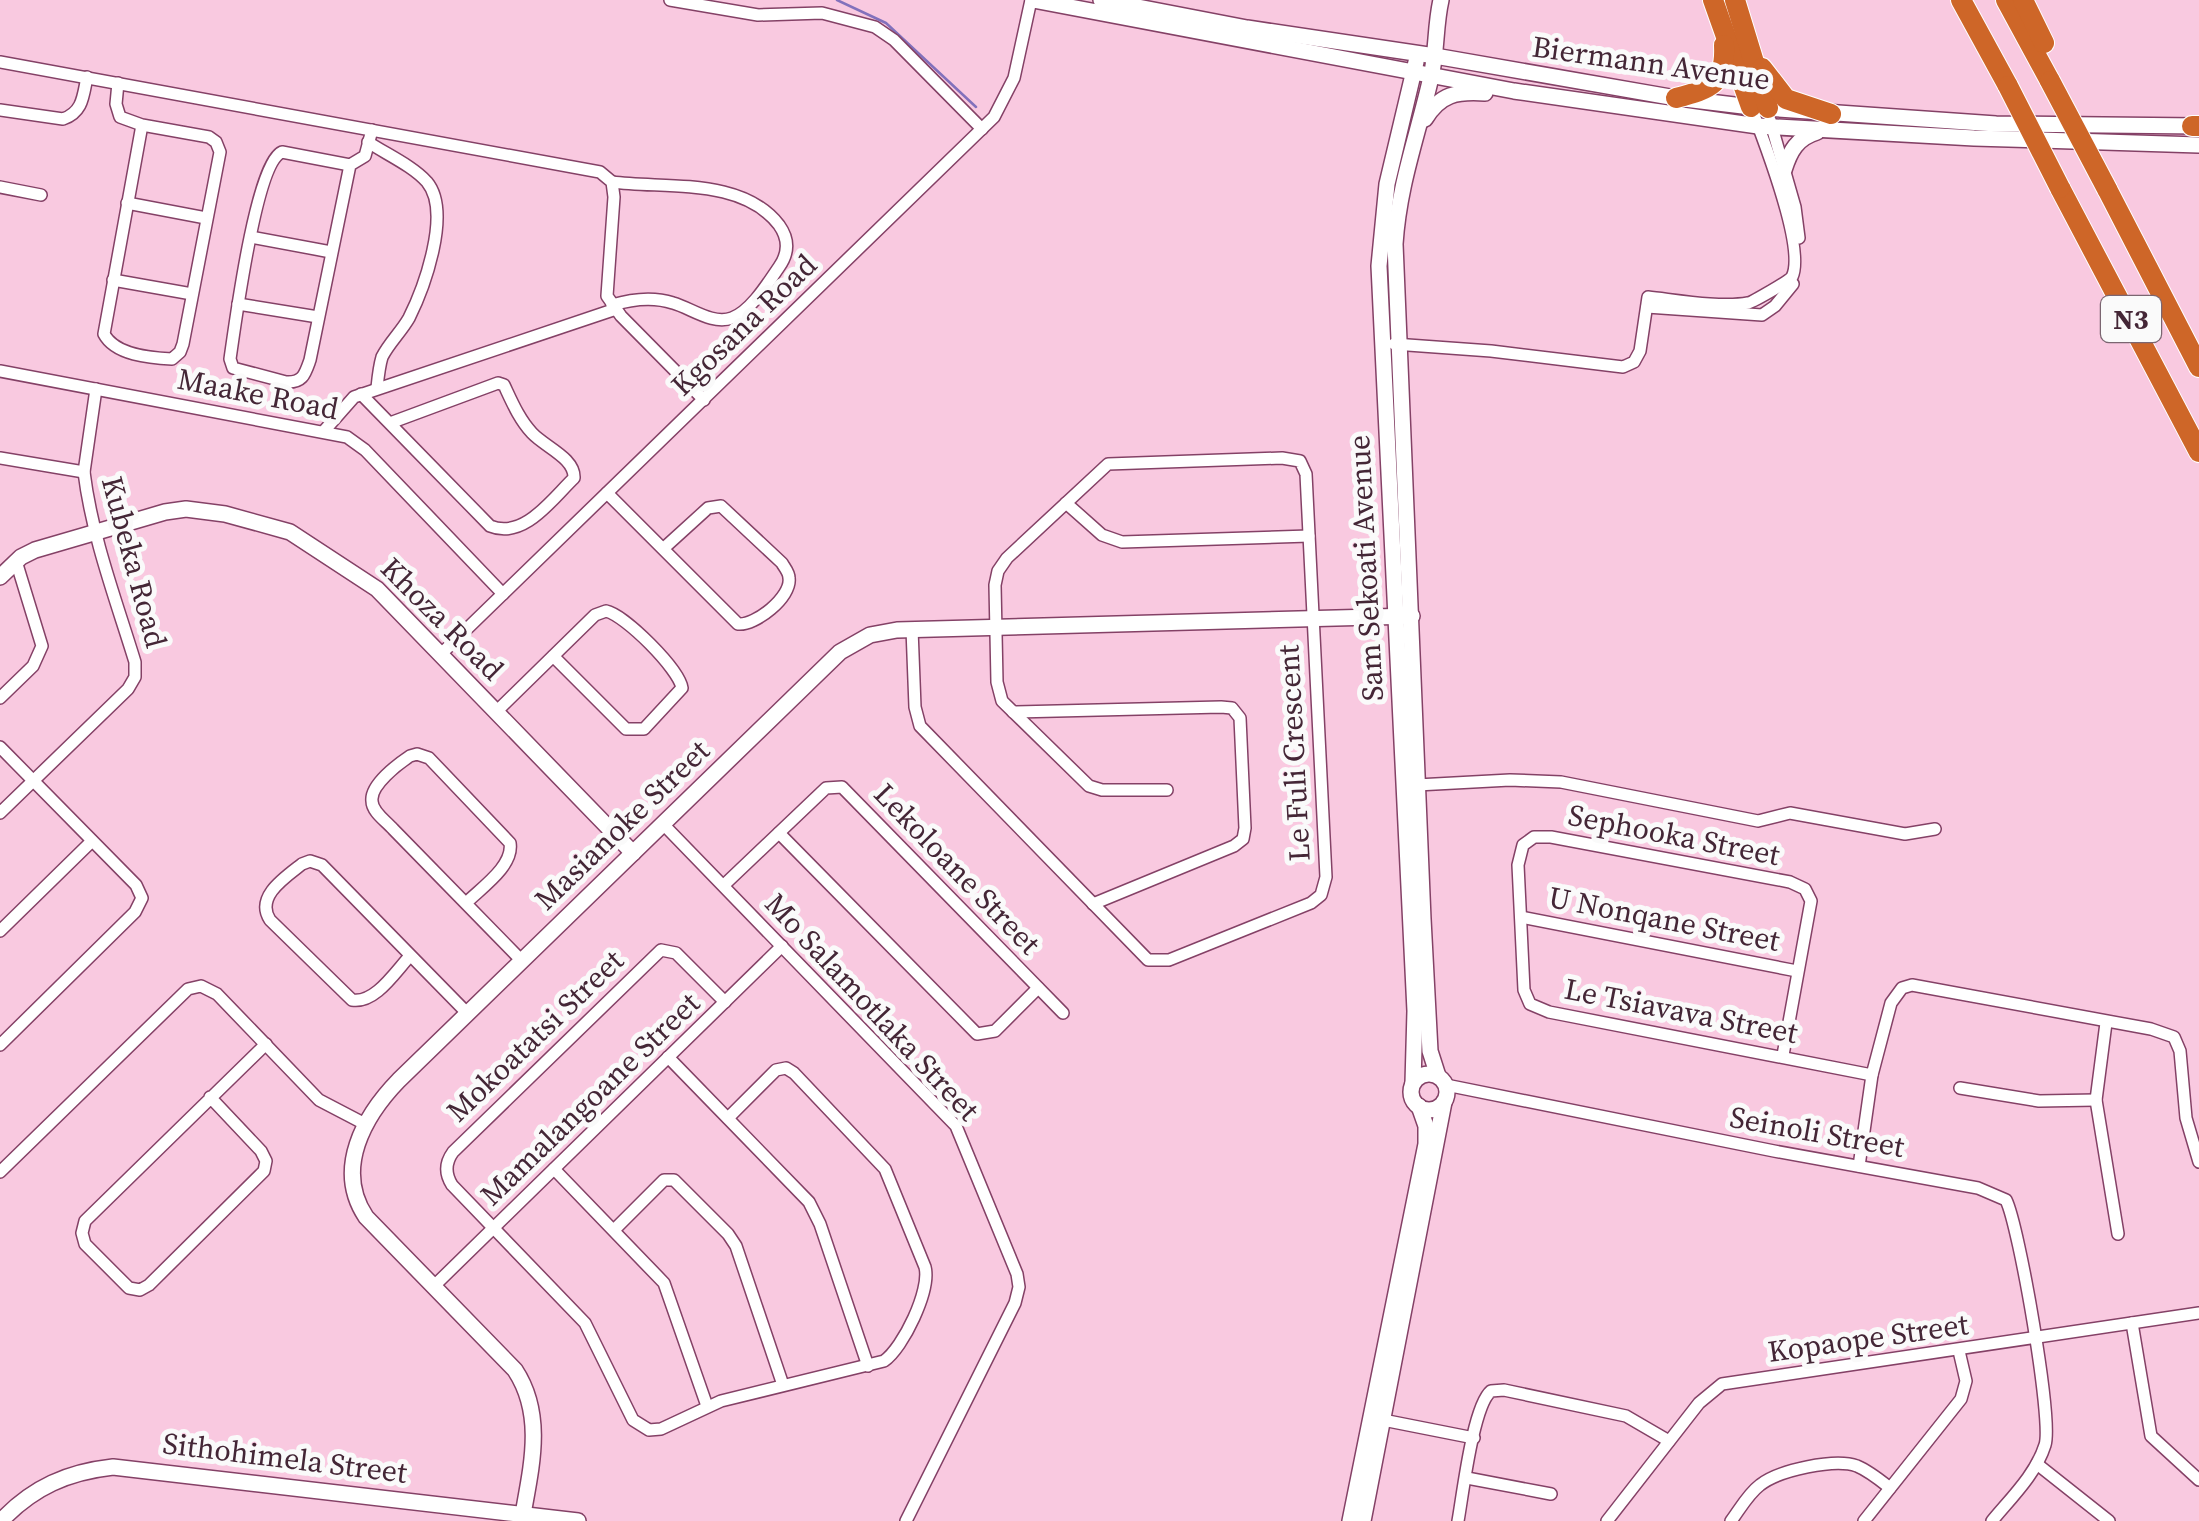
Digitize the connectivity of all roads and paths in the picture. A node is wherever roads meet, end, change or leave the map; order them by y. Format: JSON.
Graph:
{"nodes":[{"id":1,"x":670,"y":0,"type":"edge"},
{"id":2,"x":1032,"y":0,"type":"edge"},
{"id":3,"x":1101,"y":0,"type":"edge"},
{"id":4,"x":1441,"y":0,"type":"edge"},
{"id":5,"x":1714,"y":0,"type":"edge"},
{"id":6,"x":1735,"y":0,"type":"edge"},
{"id":7,"x":1952,"y":0,"type":"edge"},
{"id":8,"x":1961,"y":0,"type":"edge"},
{"id":9,"x":2006,"y":0,"type":"edge"},
{"id":10,"x":2023,"y":0,"type":"edge"},
{"id":11,"x":1721,"y":22,"type":"junction"},
{"id":12,"x":1434,"y":30,"type":"junction"},
{"id":13,"x":1753,"y":53,"type":"junction"},
{"id":14,"x":1417,"y":54,"type":"junction"},
{"id":15,"x":1436,"y":56,"type":"junction"},
{"id":16,"x":0,"y":62,"type":"edge"},
{"id":17,"x":1997,"y":67,"type":"junction"},
{"id":18,"x":1414,"y":71,"type":"junction"},
{"id":19,"x":1432,"y":74,"type":"junction"},
{"id":20,"x":87,"y":77,"type":"junction"},
{"id":21,"x":2056,"y":80,"type":"junction"},
{"id":22,"x":118,"y":83,"type":"junction"},
{"id":23,"x":1514,"y":91,"type":"junction"},
{"id":24,"x":1676,"y":98,"type":"junction"},
{"id":25,"x":0,"y":110,"type":"edge"},
{"id":26,"x":1762,"y":117,"type":"junction"},
{"id":27,"x":1826,"y":122,"type":"junction"},
{"id":28,"x":142,"y":124,"type":"junction"},
{"id":29,"x":982,"y":129,"type":"junction"},
{"id":30,"x":2197,"y":131,"type":"edge"},
{"id":31,"x":370,"y":136,"type":"junction"},
{"id":32,"x":1409,"y":154,"type":"junction"},
{"id":33,"x":350,"y":165,"type":"junction"},
{"id":34,"x":1784,"y":170,"type":"junction"},
{"id":35,"x":612,"y":182,"type":"junction"},
{"id":36,"x":0,"y":186,"type":"edge"},
{"id":37,"x":41,"y":195,"type":"dead end"},
{"id":38,"x":127,"y":204,"type":"junction"},
{"id":39,"x":206,"y":218,"type":"junction"},
{"id":40,"x":251,"y":237,"type":"junction"},
{"id":41,"x":331,"y":252,"type":"junction"},
{"id":42,"x":113,"y":280,"type":"junction"},
{"id":43,"x":192,"y":294,"type":"junction"},
{"id":44,"x":1647,"y":302,"type":"junction"},
{"id":45,"x":238,"y":304,"type":"junction"},
{"id":46,"x":614,"y":307,"type":"junction"},
{"id":47,"x":318,"y":317,"type":"junction"},
{"id":48,"x":1382,"y":342,"type":"junction"},
{"id":49,"x":1400,"y":344,"type":"junction"},
{"id":50,"x":2199,"y":367,"type":"edge"},
{"id":51,"x":0,"y":371,"type":"edge"},
{"id":52,"x":96,"y":388,"type":"junction"},
{"id":53,"x":377,"y":388,"type":"junction"},
{"id":54,"x":361,"y":394,"type":"junction"},
{"id":55,"x":704,"y":400,"type":"junction"},
{"id":56,"x":390,"y":424,"type":"junction"},
{"id":57,"x":324,"y":431,"type":"junction"},
{"id":58,"x":2199,"y":452,"type":"edge"},
{"id":59,"x":0,"y":458,"type":"edge"},
{"id":60,"x":84,"y":472,"type":"junction"},
{"id":61,"x":607,"y":493,"type":"junction"},
{"id":62,"x":1066,"y":502,"type":"junction"},
{"id":63,"x":96,"y":532,"type":"junction"},
{"id":64,"x":1309,"y":536,"type":"junction"},
{"id":65,"x":664,"y":548,"type":"junction"},
{"id":66,"x":16,"y":562,"type":"junction"},
{"id":67,"x":0,"y":577,"type":"edge"},
{"id":68,"x":503,"y":594,"type":"junction"},
{"id":69,"x":1404,"y":616,"type":"junction"},
{"id":70,"x":1312,"y":620,"type":"junction"},
{"id":71,"x":996,"y":627,"type":"junction"},
{"id":72,"x":912,"y":630,"type":"junction"},
{"id":73,"x":440,"y":655,"type":"junction"},
{"id":74,"x":554,"y":656,"type":"junction"},
{"id":75,"x":0,"y":698,"type":"edge"},
{"id":76,"x":496,"y":712,"type":"junction"},
{"id":77,"x":1013,"y":712,"type":"junction"},
{"id":78,"x":0,"y":747,"type":"edge"},
{"id":79,"x":34,"y":780,"type":"junction"},
{"id":80,"x":1417,"y":786,"type":"junction"},
{"id":81,"x":1167,"y":790,"type":"dead end"},
{"id":82,"x":0,"y":814,"type":"edge"},
{"id":83,"x":662,"y":824,"type":"junction"},
{"id":84,"x":1935,"y":829,"type":"dead end"},
{"id":85,"x":779,"y":833,"type":"junction"},
{"id":86,"x":1528,"y":839,"type":"joint"},
{"id":87,"x":92,"y":840,"type":"junction"},
{"id":88,"x":633,"y":853,"type":"junction"},
{"id":89,"x":724,"y":886,"type":"junction"},
{"id":90,"x":466,"y":903,"type":"junction"},
{"id":91,"x":1093,"y":904,"type":"junction"},
{"id":92,"x":1521,"y":917,"type":"junction"},
{"id":93,"x":0,"y":930,"type":"edge"},
{"id":94,"x":782,"y":946,"type":"junction"},
{"id":95,"x":410,"y":956,"type":"junction"},
{"id":96,"x":522,"y":961,"type":"junction"},
{"id":97,"x":1797,"y":971,"type":"junction"},
{"id":98,"x":1038,"y":988,"type":"junction"},
{"id":99,"x":724,"y":1002,"type":"junction"},
{"id":100,"x":1063,"y":1012,"type":"dead end"},
{"id":101,"x":468,"y":1014,"type":"junction"},
{"id":102,"x":2106,"y":1023,"type":"junction"},
{"id":103,"x":266,"y":1044,"type":"junction"},
{"id":104,"x":0,"y":1046,"type":"edge"},
{"id":105,"x":1783,"y":1056,"type":"junction"},
{"id":106,"x":668,"y":1057,"type":"junction"},
{"id":107,"x":1872,"y":1075,"type":"junction"},
{"id":108,"x":1413,"y":1083,"type":"junction"},
{"id":109,"x":1960,"y":1088,"type":"dead end"},
{"id":110,"x":1444,"y":1090,"type":"junction"},
{"id":111,"x":210,"y":1098,"type":"junction"},
{"id":112,"x":2096,"y":1100,"type":"junction"},
{"id":113,"x":1418,"y":1106,"type":"junction"},
{"id":114,"x":728,"y":1118,"type":"junction"},
{"id":115,"x":364,"y":1124,"type":"junction"},
{"id":116,"x":2199,"y":1162,"type":"edge"},
{"id":117,"x":1859,"y":1166,"type":"junction"},
{"id":118,"x":554,"y":1169,"type":"junction"},
{"id":119,"x":0,"y":1172,"type":"edge"},
{"id":120,"x":492,"y":1228,"type":"junction"},
{"id":121,"x":614,"y":1230,"type":"junction"},
{"id":122,"x":2118,"y":1234,"type":"dead end"},
{"id":123,"x":433,"y":1287,"type":"junction"},
{"id":124,"x":2199,"y":1314,"type":"edge"},
{"id":125,"x":2132,"y":1323,"type":"junction"},
{"id":126,"x":2035,"y":1339,"type":"junction"},
{"id":127,"x":1960,"y":1351,"type":"junction"},
{"id":128,"x":868,"y":1366,"type":"junction"},
{"id":129,"x":783,"y":1385,"type":"junction"},
{"id":130,"x":707,"y":1406,"type":"junction"},
{"id":131,"x":1383,"y":1420,"type":"junction"},
{"id":132,"x":1474,"y":1438,"type":"junction"},
{"id":133,"x":1670,"y":1441,"type":"junction"},
{"id":134,"x":2037,"y":1464,"type":"junction"},
{"id":135,"x":1466,"y":1478,"type":"junction"},
{"id":136,"x":2199,"y":1480,"type":"edge"},
{"id":137,"x":1890,"y":1488,"type":"junction"},
{"id":138,"x":1551,"y":1494,"type":"dead end"},
{"id":139,"x":523,"y":1514,"type":"junction"},
{"id":140,"x":1,"y":1521,"type":"edge"},
{"id":141,"x":578,"y":1521,"type":"edge"},
{"id":142,"x":906,"y":1521,"type":"edge"},
{"id":143,"x":1350,"y":1521,"type":"edge"},
{"id":144,"x":1363,"y":1521,"type":"edge"},
{"id":145,"x":1458,"y":1521,"type":"edge"},
{"id":146,"x":1607,"y":1521,"type":"edge"},
{"id":147,"x":1731,"y":1521,"type":"edge"},
{"id":148,"x":1864,"y":1521,"type":"edge"},
{"id":149,"x":1992,"y":1521,"type":"edge"},
{"id":150,"x":2109,"y":1521,"type":"edge"}],
"edges":[{"from":1,"to":29,"type":"street"},
{"from":2,"to":18,"type":"street","name":"Biermann Avenue"},
{"from":2,"to":29,"type":"street","name":"Kgosana Road"},
{"from":3,"to":14,"type":"street","name":"Biermann Avenue"},
{"from":4,"to":12,"type":"street"},
{"from":5,"to":11,"type":"highway"},
{"from":6,"to":13,"type":"highway"},
{"from":7,"to":17,"type":"highway"},
{"from":8,"to":17,"type":"highway","number":"N3"},
{"from":9,"to":21,"type":"highway","number":"N3"},
{"from":10,"to":21,"type":"highway"},
{"from":11,"to":24,"type":"highway"},
{"from":11,"to":26,"type":"highway"},
{"from":12,"to":14,"type":"street"},
{"from":12,"to":15,"type":"street","name":"Sam Sekoati Avenue"},
{"from":13,"to":26,"type":"highway"},
{"from":13,"to":27,"type":"highway"},
{"from":14,"to":15,"type":"street","name":"Biermann Avenue"},
{"from":14,"to":18,"type":"street","name":"Sam Sekoati Avenue"},
{"from":15,"to":19,"type":"street","name":"Sam Sekoati Avenue"},
{"from":15,"to":24,"type":"street","name":"Biermann Avenue"},
{"from":16,"to":20,"type":"street"},
{"from":17,"to":58,"type":"highway","number":"N3","bridge":true},
{"from":18,"to":19,"type":"street","name":"Biermann Avenue"},
{"from":18,"to":48,"type":"street","name":"Sam Sekoati Avenue"},
{"from":19,"to":23,"type":"street","name":"Biermann Avenue"},
{"from":19,"to":32,"type":"street","name":"Sam Sekoati Avenue"},
{"from":20,"to":22,"type":"street"},
{"from":20,"to":25,"type":"street"},
{"from":21,"to":50,"type":"highway","number":"N3","bridge":true},
{"from":22,"to":28,"type":"street"},
{"from":22,"to":31,"type":"street"},
{"from":23,"to":26,"type":"street","name":"Biermann Avenue"},
{"from":23,"to":32,"type":"street"},
{"from":24,"to":26,"type":"street","name":"Biermann Avenue"},
{"from":26,"to":27,"type":"street","name":"Biermann Avenue"},
{"from":26,"to":34,"type":"street"},
{"from":26,"to":44,"type":"street"},
{"from":27,"to":30,"type":"street","name":"Biermann Avenue"},
{"from":27,"to":34,"type":"street"},
{"from":28,"to":38,"type":"street"},
{"from":28,"to":39,"type":"street"},
{"from":29,"to":55,"type":"street","name":"Kgosana Road"},
{"from":31,"to":33,"type":"street"},
{"from":31,"to":35,"type":"street"},
{"from":31,"to":53,"type":"street"},
{"from":32,"to":49,"type":"street","name":"Sam Sekoati Avenue"},
{"from":33,"to":40,"type":"street"},
{"from":33,"to":41,"type":"street"},
{"from":34,"to":44,"type":"street"},
{"from":35,"to":46,"type":"street"},
{"from":35,"to":46,"type":"street"},
{"from":36,"to":37,"type":"street"},
{"from":38,"to":39,"type":"street"},
{"from":38,"to":42,"type":"street"},
{"from":39,"to":43,"type":"street"},
{"from":40,"to":41,"type":"street"},
{"from":40,"to":45,"type":"street"},
{"from":41,"to":47,"type":"street"},
{"from":42,"to":43,"type":"street"},
{"from":42,"to":43,"type":"street"},
{"from":44,"to":49,"type":"street"},
{"from":45,"to":47,"type":"street"},
{"from":45,"to":47,"type":"street"},
{"from":46,"to":53,"type":"street"},
{"from":46,"to":55,"type":"street"},
{"from":48,"to":49,"type":"street"},
{"from":48,"to":69,"type":"street","name":"Sam Sekoati Avenue"},
{"from":49,"to":69,"type":"street","name":"Sam Sekoati Avenue"},
{"from":51,"to":52,"type":"street","name":"Maake Road"},
{"from":52,"to":57,"type":"street","name":"Maake Road"},
{"from":52,"to":60,"type":"street","name":"Kubeka Road"},
{"from":53,"to":54,"type":"street"},
{"from":54,"to":56,"type":"street"},
{"from":54,"to":57,"type":"street"},
{"from":55,"to":61,"type":"street","name":"Kgosana Road"},
{"from":56,"to":56,"type":"street"},
{"from":57,"to":68,"type":"street","name":"Maake Road"},
{"from":59,"to":60,"type":"street"},
{"from":60,"to":63,"type":"street","name":"Kubeka Road"},
{"from":61,"to":65,"type":"street"},
{"from":61,"to":68,"type":"street","name":"Kgosana Road"},
{"from":62,"to":64,"type":"street"},
{"from":62,"to":64,"type":"street","name":"Le Fuli Crescent"},
{"from":62,"to":71,"type":"street","name":"Le Fuli Crescent"},
{"from":63,"to":66,"type":"street","name":"Khoza Road"},
{"from":63,"to":73,"type":"street","name":"Khoza Road"},
{"from":63,"to":79,"type":"street","name":"Kubeka Road"},
{"from":64,"to":70,"type":"street","name":"Le Fuli Crescent"},
{"from":65,"to":65,"type":"street"},
{"from":66,"to":67,"type":"street","name":"Khoza Road"},
{"from":66,"to":75,"type":"street"},
{"from":68,"to":73,"type":"street","name":"Kgosana Road"},
{"from":69,"to":70,"type":"street","name":"Masianoke Street"},
{"from":69,"to":80,"type":"street","name":"Sam Sekoati Avenue"},
{"from":69,"to":108,"type":"street","name":"Sam Sekoati Avenue"},
{"from":70,"to":71,"type":"street","name":"Masianoke Street"},
{"from":70,"to":91,"type":"street","name":"Le Fuli Crescent"},
{"from":71,"to":72,"type":"street","name":"Masianoke Street"},
{"from":71,"to":77,"type":"street","name":"Le Fuli Crescent"},
{"from":72,"to":83,"type":"street","name":"Masianoke Street"},
{"from":72,"to":91,"type":"street","name":"Le Fuli Crescent"},
{"from":73,"to":76,"type":"street","name":"Khoza Road"},
{"from":74,"to":74,"type":"street"},
{"from":74,"to":76,"type":"street"},
{"from":76,"to":88,"type":"street","name":"Khoza Road"},
{"from":77,"to":81,"type":"street"},
{"from":77,"to":91,"type":"street"},
{"from":78,"to":79,"type":"street"},
{"from":79,"to":82,"type":"street","name":"Kubeka Road"},
{"from":79,"to":87,"type":"street"},
{"from":80,"to":84,"type":"street"},
{"from":80,"to":110,"type":"street","name":"Sam Sekoati Avenue"},
{"from":83,"to":88,"type":"street","name":"Masianoke Street"},
{"from":83,"to":89,"type":"street","name":"Mo Salamotlaka Street"},
{"from":85,"to":89,"type":"street","name":"Lekoloane Street"},
{"from":85,"to":98,"type":"street"},
{"from":85,"to":98,"type":"street","name":"Lekoloane Street"},
{"from":86,"to":92,"type":"street","name":"Le Tsiavava Street"},
{"from":86,"to":97,"type":"street","name":"Sephooka Street"},
{"from":87,"to":93,"type":"street"},
{"from":87,"to":104,"type":"street"},
{"from":88,"to":96,"type":"street","name":"Masianoke Street"},
{"from":89,"to":94,"type":"street","name":"Mo Salamotlaka Street"},
{"from":90,"to":90,"type":"street"},
{"from":90,"to":96,"type":"street"},
{"from":92,"to":97,"type":"street","name":"U Nonqane Street"},
{"from":92,"to":105,"type":"street","name":"Le Tsiavava Street"},
{"from":94,"to":99,"type":"street","name":"Mamalangoane Street"},
{"from":94,"to":142,"type":"street","name":"Mo Salamotlaka Street"},
{"from":95,"to":95,"type":"street"},
{"from":95,"to":101,"type":"street"},
{"from":96,"to":101,"type":"street","name":"Masianoke Street"},
{"from":97,"to":105,"type":"street"},
{"from":98,"to":100,"type":"street","name":"Lekoloane Street"},
{"from":99,"to":106,"type":"street","name":"Mamalangoane Street"},
{"from":99,"to":120,"type":"street","name":"Mokoatatsi Street"},
{"from":101,"to":115,"type":"street","name":"Masianoke Street"},
{"from":102,"to":107,"type":"street"},
{"from":102,"to":112,"type":"street"},
{"from":102,"to":116,"type":"street"},
{"from":103,"to":111,"type":"street"},
{"from":103,"to":115,"type":"street"},
{"from":103,"to":119,"type":"street"},
{"from":105,"to":107,"type":"street","name":"Le Tsiavava Street"},
{"from":106,"to":114,"type":"street"},
{"from":106,"to":118,"type":"street","name":"Mamalangoane Street"},
{"from":107,"to":117,"type":"street"},
{"from":108,"to":110,"type":"street"},
{"from":108,"to":113,"type":"street"},
{"from":109,"to":112,"type":"street"},
{"from":110,"to":113,"type":"street"},
{"from":110,"to":117,"type":"street","name":"Seinoli Street"},
{"from":110,"to":131,"type":"street","name":"Sam Sekoati Avenue"},
{"from":111,"to":111,"type":"street"},
{"from":112,"to":122,"type":"street"},
{"from":113,"to":143,"type":"street"},
{"from":114,"to":128,"type":"street"},
{"from":114,"to":128,"type":"street"},
{"from":115,"to":123,"type":"street","name":"Masianoke Street"},
{"from":117,"to":126,"type":"street","name":"Seinoli Street"},
{"from":118,"to":120,"type":"street","name":"Mamalangoane Street"},
{"from":118,"to":121,"type":"street"},
{"from":120,"to":123,"type":"street","name":"Mamalangoane Street"},
{"from":120,"to":130,"type":"street"},
{"from":121,"to":129,"type":"street"},
{"from":121,"to":130,"type":"street"},
{"from":123,"to":139,"type":"street","name":"Masianoke Street"},
{"from":124,"to":125,"type":"street","name":"Kopaope Street"},
{"from":125,"to":126,"type":"street","name":"Kopaope Street"},
{"from":125,"to":136,"type":"street"},
{"from":126,"to":127,"type":"street","name":"Kopaope Street"},
{"from":126,"to":134,"type":"street"},
{"from":127,"to":133,"type":"street","name":"Kopaope Street"},
{"from":127,"to":137,"type":"street"},
{"from":128,"to":129,"type":"street"},
{"from":129,"to":130,"type":"street"},
{"from":131,"to":132,"type":"street"},
{"from":131,"to":144,"type":"street","name":"Sam Sekoati Avenue"},
{"from":132,"to":133,"type":"street"},
{"from":132,"to":135,"type":"street"},
{"from":133,"to":146,"type":"street","name":"Kopaope Street"},
{"from":134,"to":149,"type":"street"},
{"from":134,"to":150,"type":"street"},
{"from":135,"to":138,"type":"street"},
{"from":135,"to":145,"type":"street"},
{"from":137,"to":147,"type":"street"},
{"from":137,"to":148,"type":"street"},
{"from":139,"to":140,"type":"street","name":"Sithohimela Street"},
{"from":139,"to":141,"type":"street","name":"Sithohimela Street"}]}
